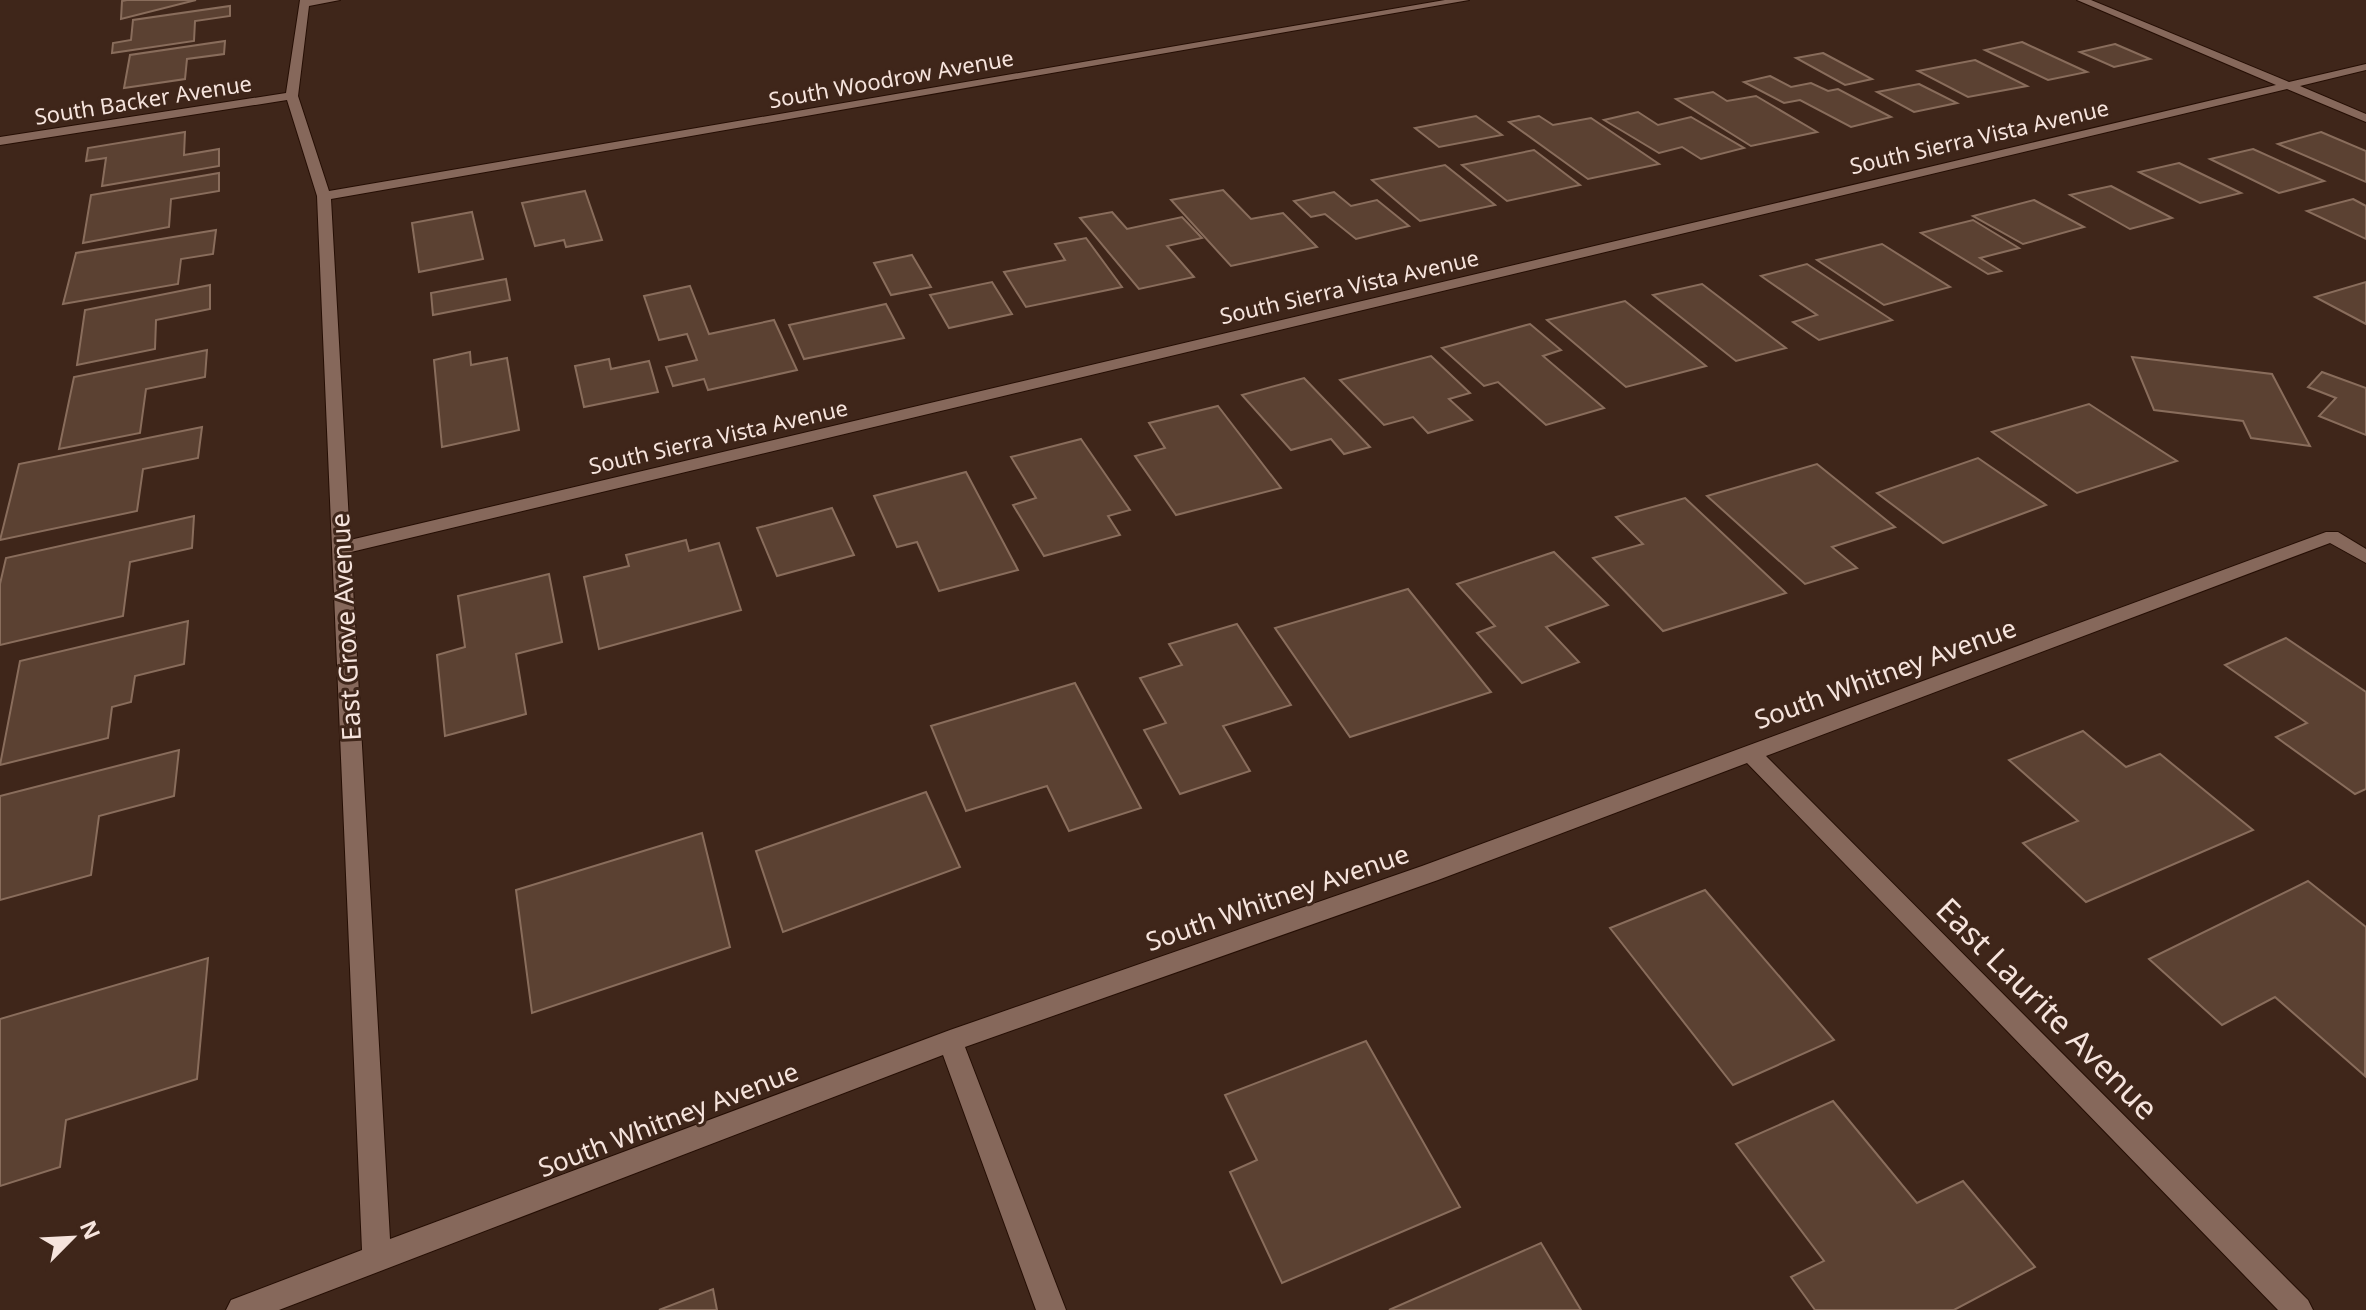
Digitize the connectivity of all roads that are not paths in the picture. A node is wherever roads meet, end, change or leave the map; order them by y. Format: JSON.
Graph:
{"nodes":[{"id":1,"x":335,"y":0,"type":"edge"},
{"id":2,"x":1464,"y":0,"type":"edge"},
{"id":3,"x":2082,"y":0,"type":"edge"},
{"id":4,"x":304,"y":2,"type":"edge"},
{"id":5,"x":2366,"y":67,"type":"edge"},
{"id":6,"x":2287,"y":86,"type":"junction"},
{"id":7,"x":292,"y":96,"type":"junction"},
{"id":8,"x":2366,"y":118,"type":"edge"},
{"id":9,"x":0,"y":141,"type":"edge"},
{"id":10,"x":324,"y":196,"type":"junction"},
{"id":11,"x":341,"y":548,"type":"junction"},
{"id":12,"x":2366,"y":557,"type":"edge"},
{"id":13,"x":1750,"y":753,"type":"junction"},
{"id":14,"x":950,"y":1041,"type":"junction"},
{"id":15,"x":377,"y":1260,"type":"junction"},
{"id":16,"x":241,"y":1310,"type":"edge"},
{"id":17,"x":1051,"y":1310,"type":"edge"},
{"id":18,"x":2298,"y":1310,"type":"edge"}],
"edges":[{"from":1,"to":4,"type":"street"},
{"from":2,"to":10,"type":"street","name":"South Woodrow Avenue"},
{"from":3,"to":6,"type":"street"},
{"from":4,"to":7,"type":"street","name":"East Grove Avenue"},
{"from":5,"to":6,"type":"street","name":"South Sierra Vista Avenue"},
{"from":6,"to":8,"type":"street"},
{"from":6,"to":11,"type":"street","name":"South Sierra Vista Avenue"},
{"from":7,"to":9,"type":"street","name":"South Backer Avenue"},
{"from":7,"to":10,"type":"street","name":"East Grove Avenue"},
{"from":10,"to":11,"type":"street","name":"East Grove Avenue"},
{"from":11,"to":15,"type":"street","name":"East Grove Avenue"},
{"from":12,"to":13,"type":"street","name":"South Whitney Avenue"},
{"from":13,"to":14,"type":"street","name":"South Whitney Avenue"},
{"from":13,"to":18,"type":"street","name":"East Laurite Avenue"},
{"from":14,"to":15,"type":"street","name":"South Whitney Avenue"},
{"from":14,"to":17,"type":"street"},
{"from":15,"to":16,"type":"street","name":"South Whitney Avenue"}]}
